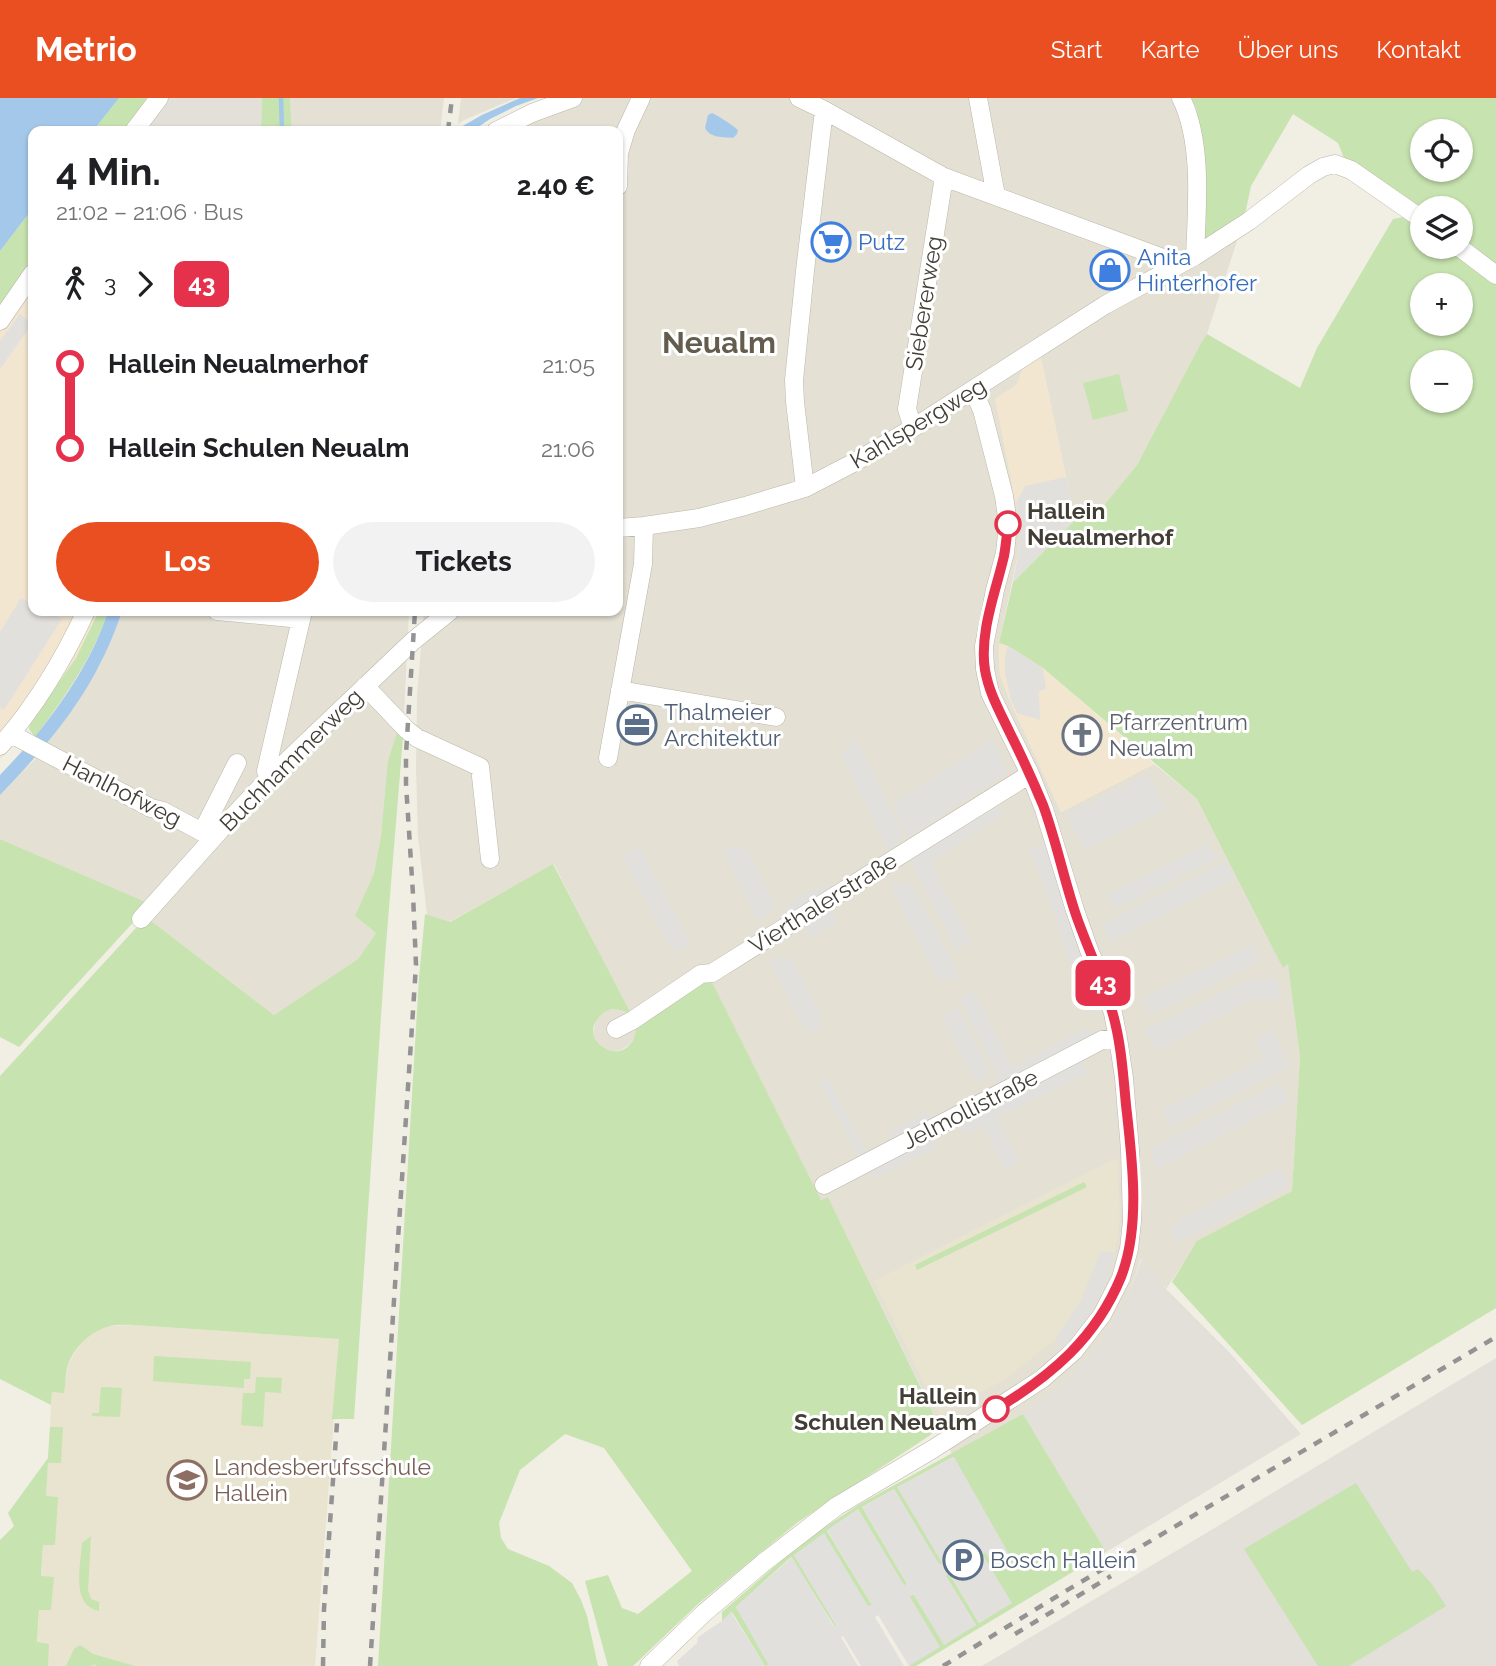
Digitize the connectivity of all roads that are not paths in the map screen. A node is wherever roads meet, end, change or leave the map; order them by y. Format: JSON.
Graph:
{"nodes":[{"id":1,"x":159,"y":98,"type":"edge"},
{"id":2,"x":573,"y":98,"type":"edge"},
{"id":3,"x":641,"y":98,"type":"edge"},
{"id":4,"x":799,"y":98,"type":"edge"},
{"id":5,"x":978,"y":98,"type":"edge"},
{"id":6,"x":1181,"y":98,"type":"edge"},
{"id":7,"x":824,"y":110,"type":"junction"},
{"id":8,"x":531,"y":122,"type":"edge"},
{"id":9,"x":138,"y":126,"type":"edge"},
{"id":10,"x":623,"y":140,"type":"edge"},
{"id":11,"x":944,"y":177,"type":"junction"},
{"id":12,"x":996,"y":196,"type":"junction"},
{"id":13,"x":1410,"y":211,"type":"edge"},
{"id":14,"x":1473,"y":258,"type":"edge"},
{"id":15,"x":1187,"y":260,"type":"junction"},
{"id":16,"x":1496,"y":275,"type":"edge"},
{"id":17,"x":28,"y":280,"type":"edge"},
{"id":18,"x":0,"y":321,"type":"edge"},
{"id":19,"x":973,"y":390,"type":"junction"},
{"id":20,"x":913,"y":428,"type":"junction"},
{"id":21,"x":805,"y":488,"type":"junction"},
{"id":22,"x":644,"y":526,"type":"junction"},
{"id":23,"x":623,"y":528,"type":"edge"},
{"id":24,"x":84,"y":616,"type":"edge"},
{"id":25,"x":302,"y":616,"type":"edge"},
{"id":26,"x":444,"y":616,"type":"edge"},
{"id":27,"x":365,"y":685,"type":"junction"},
{"id":28,"x":620,"y":690,"type":"junction"},
{"id":29,"x":776,"y":717,"type":"dead end"},
{"id":30,"x":12,"y":740,"type":"edge"},
{"id":31,"x":608,"y":758,"type":"dead end"},
{"id":32,"x":237,"y":763,"type":"dead end"},
{"id":33,"x":1030,"y":774,"type":"junction"},
{"id":34,"x":270,"y":777,"type":"junction"},
{"id":35,"x":224,"y":790,"type":"junction"},
{"id":36,"x":247,"y":803,"type":"junction"},
{"id":37,"x":490,"y":859,"type":"dead end"},
{"id":38,"x":141,"y":919,"type":"dead end"},
{"id":39,"x":616,"y":1029,"type":"dead end"},
{"id":40,"x":1118,"y":1038,"type":"junction"},
{"id":41,"x":824,"y":1185,"type":"dead end"},
{"id":42,"x":649,"y":1666,"type":"edge"}],
"edges":[{"from":1,"to":9,"type":"street"},
{"from":2,"to":8,"type":"street"},
{"from":3,"to":10,"type":"street"},
{"from":4,"to":7,"type":"street"},
{"from":5,"to":12,"type":"street"},
{"from":6,"to":15,"type":"street"},
{"from":7,"to":11,"type":"street"},
{"from":7,"to":21,"type":"street"},
{"from":11,"to":12,"type":"street"},
{"from":11,"to":20,"type":"street","name":"Siebererweg"},
{"from":12,"to":15,"type":"street"},
{"from":13,"to":15,"type":"street","name":"Kahlspergweg"},
{"from":14,"to":16,"type":"street"},
{"from":15,"to":19,"type":"street","name":"Kahlspergweg"},
{"from":17,"to":18,"type":"street"},
{"from":19,"to":20,"type":"street","name":"Kahlspergweg"},
{"from":19,"to":33,"type":"street"},
{"from":20,"to":21,"type":"street","name":"Kahlspergweg"},
{"from":21,"to":22,"type":"street","name":"Kahlspergweg"},
{"from":22,"to":23,"type":"street","name":"Kahlspergweg"},
{"from":22,"to":28,"type":"street"},
{"from":24,"to":30,"type":"street"},
{"from":25,"to":34,"type":"street"},
{"from":26,"to":27,"type":"street","name":"Buchhammerweg"},
{"from":27,"to":34,"type":"street","name":"Buchhammerweg"},
{"from":27,"to":37,"type":"street"},
{"from":28,"to":29,"type":"street"},
{"from":28,"to":31,"type":"street"},
{"from":30,"to":35,"type":"street","name":"Hanlhofweg"},
{"from":32,"to":35,"type":"street","name":"Hanlhofweg"},
{"from":33,"to":39,"type":"street","name":"Vierthalerstraße"},
{"from":33,"to":40,"type":"street"},
{"from":34,"to":36,"type":"street","name":"Buchhammerweg"},
{"from":35,"to":36,"type":"street"},
{"from":36,"to":38,"type":"street","name":"Buchhammerweg"},
{"from":40,"to":41,"type":"street","name":"Jelmollistraße"},
{"from":40,"to":42,"type":"street"}]}
